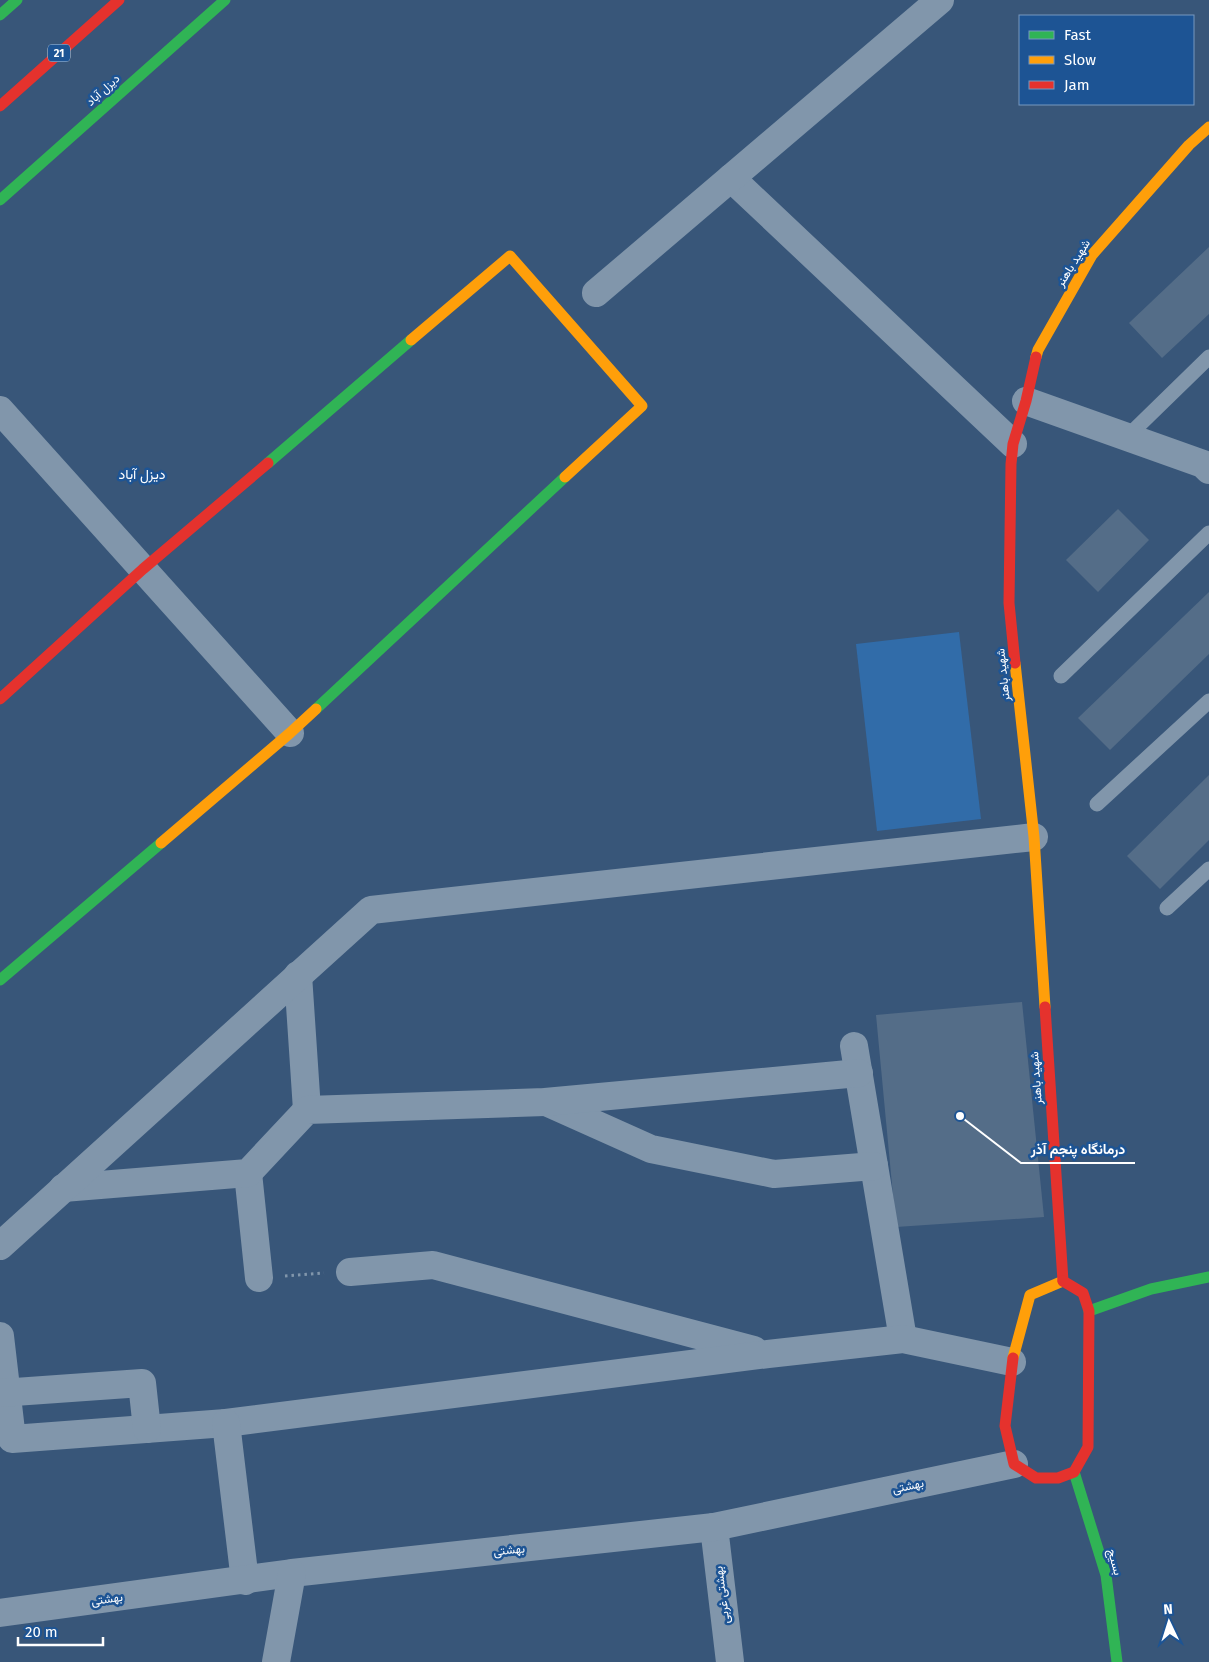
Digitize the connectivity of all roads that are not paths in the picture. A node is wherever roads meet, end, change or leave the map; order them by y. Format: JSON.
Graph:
{"nodes":[{"id":1,"x":17,"y":0,"type":"edge"},
{"id":2,"x":119,"y":0,"type":"edge"},
{"id":3,"x":225,"y":0,"type":"edge"},
{"id":4,"x":940,"y":0,"type":"edge"},
{"id":5,"x":0,"y":15,"type":"edge"},
{"id":6,"x":0,"y":106,"type":"edge"},
{"id":7,"x":1209,"y":127,"type":"edge"},
{"id":8,"x":731,"y":178,"type":"junction"},
{"id":9,"x":0,"y":200,"type":"edge"},
{"id":10,"x":596,"y":293,"type":"dead end"},
{"id":11,"x":1209,"y":358,"type":"edge"},
{"id":12,"x":1026,"y":401,"type":"junction"},
{"id":13,"x":0,"y":410,"type":"edge"},
{"id":14,"x":1127,"y":437,"type":"junction"},
{"id":15,"x":1013,"y":444,"type":"junction"},
{"id":16,"x":1209,"y":470,"type":"edge"},
{"id":17,"x":1209,"y":533,"type":"edge"},
{"id":18,"x":143,"y":569,"type":"junction"},
{"id":19,"x":1061,"y":676,"type":"dead end"},
{"id":20,"x":0,"y":699,"type":"edge"},
{"id":21,"x":1209,"y":701,"type":"edge"},
{"id":22,"x":290,"y":733,"type":"junction"},
{"id":23,"x":1097,"y":804,"type":"dead end"},
{"id":24,"x":1034,"y":837,"type":"junction"},
{"id":25,"x":1209,"y":869,"type":"edge"},
{"id":26,"x":1167,"y":908,"type":"dead end"},
{"id":27,"x":298,"y":975,"type":"junction"},
{"id":28,"x":0,"y":980,"type":"edge"},
{"id":29,"x":854,"y":1046,"type":"dead end"},
{"id":30,"x":859,"y":1073,"type":"junction"},
{"id":31,"x":545,"y":1102,"type":"junction"},
{"id":32,"x":307,"y":1110,"type":"junction"},
{"id":33,"x":874,"y":1166,"type":"junction"},
{"id":34,"x":248,"y":1173,"type":"junction"},
{"id":35,"x":63,"y":1188,"type":"junction"},
{"id":36,"x":0,"y":1246,"type":"edge"},
{"id":37,"x":350,"y":1272,"type":"road end"},
{"id":38,"x":1209,"y":1277,"type":"edge"},
{"id":39,"x":259,"y":1278,"type":"road end"},
{"id":40,"x":1064,"y":1281,"type":"junction"},
{"id":41,"x":1088,"y":1311,"type":"junction"},
{"id":42,"x":0,"y":1336,"type":"edge"},
{"id":43,"x":902,"y":1339,"type":"junction"},
{"id":44,"x":768,"y":1354,"type":"junction"},
{"id":45,"x":1012,"y":1362,"type":"junction"},
{"id":46,"x":3,"y":1393,"type":"edge"},
{"id":47,"x":226,"y":1423,"type":"junction"},
{"id":48,"x":146,"y":1429,"type":"junction"},
{"id":49,"x":1014,"y":1464,"type":"junction"},
{"id":50,"x":1074,"y":1472,"type":"junction"},
{"id":51,"x":714,"y":1527,"type":"junction"},
{"id":52,"x":292,"y":1574,"type":"junction"},
{"id":53,"x":245,"y":1580,"type":"junction"},
{"id":54,"x":0,"y":1613,"type":"edge"},
{"id":55,"x":276,"y":1662,"type":"edge"},
{"id":56,"x":730,"y":1662,"type":"edge"},
{"id":57,"x":1117,"y":1662,"type":"edge"}],
"edges":[{"from":1,"to":5,"type":"main road"},
{"from":2,"to":6,"type":"main road","number":"21"},
{"from":3,"to":9,"type":"main road","name":"دیزل آباد"},
{"from":4,"to":8,"type":"street"},
{"from":7,"to":12,"type":"main road","name":"شهید باهنر"},
{"from":8,"to":10,"type":"street"},
{"from":8,"to":15,"type":"street"},
{"from":11,"to":14,"type":"lane"},
{"from":12,"to":14,"type":"street"},
{"from":12,"to":15,"type":"main road","name":"شهید باهنر"},
{"from":13,"to":18,"type":"street"},
{"from":14,"to":16,"type":"street"},
{"from":15,"to":24,"type":"main road","name":"شهید باهنر"},
{"from":17,"to":19,"type":"lane"},
{"from":18,"to":20,"type":"main road"},
{"from":18,"to":22,"type":"street"},
{"from":18,"to":22,"type":"main road"},
{"from":21,"to":23,"type":"lane"},
{"from":22,"to":28,"type":"main road"},
{"from":24,"to":27,"type":"street"},
{"from":24,"to":40,"type":"main road","name":"شهید باهنر"},
{"from":25,"to":26,"type":"lane"},
{"from":27,"to":32,"type":"street"},
{"from":27,"to":35,"type":"street"},
{"from":29,"to":30,"type":"street"},
{"from":30,"to":31,"type":"street"},
{"from":30,"to":33,"type":"street"},
{"from":31,"to":32,"type":"street"},
{"from":31,"to":33,"type":"street"},
{"from":32,"to":34,"type":"street"},
{"from":33,"to":43,"type":"street"},
{"from":34,"to":35,"type":"street"},
{"from":34,"to":39,"type":"street"},
{"from":35,"to":36,"type":"street"},
{"from":37,"to":44,"type":"street"},
{"from":38,"to":41,"type":"main road"},
{"from":40,"to":41,"type":"main road"},
{"from":40,"to":45,"type":"main road"},
{"from":41,"to":50,"type":"main road"},
{"from":42,"to":46,"type":"street"},
{"from":43,"to":44,"type":"street"},
{"from":43,"to":45,"type":"street"},
{"from":44,"to":47,"type":"street"},
{"from":45,"to":49,"type":"main road"},
{"from":46,"to":48,"type":"street"},
{"from":46,"to":48,"type":"street"},
{"from":47,"to":48,"type":"street"},
{"from":47,"to":53,"type":"street"},
{"from":49,"to":50,"type":"main road"},
{"from":49,"to":51,"type":"street","name":"بهشتی"},
{"from":50,"to":57,"type":"main road","name":"بسیج"},
{"from":51,"to":52,"type":"street","name":"بهشتی"},
{"from":51,"to":56,"type":"street","name":"بهشتی غربی"},
{"from":52,"to":53,"type":"street","name":"بهشتی"},
{"from":52,"to":55,"type":"street"},
{"from":53,"to":54,"type":"street","name":"بهشتی"}]}
